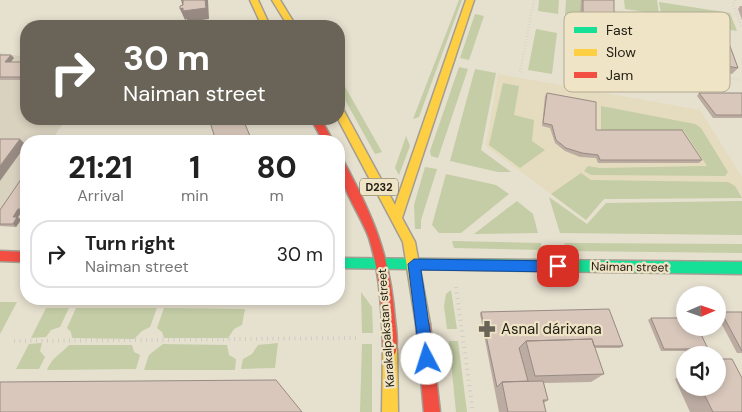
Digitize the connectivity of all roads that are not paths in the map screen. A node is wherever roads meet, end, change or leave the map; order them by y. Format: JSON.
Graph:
{"nodes":[{"id":1,"x":254,"y":0,"type":"edge"},
{"id":2,"x":276,"y":0,"type":"edge"},
{"id":3,"x":470,"y":0,"type":"edge"},
{"id":4,"x":263,"y":20,"type":"edge"},
{"id":5,"x":288,"y":20,"type":"edge"},
{"id":6,"x":345,"y":125,"type":"edge"},
{"id":7,"x":345,"y":171,"type":"edge"},
{"id":8,"x":382,"y":220,"type":"junction"},
{"id":9,"x":0,"y":256,"type":"edge"},
{"id":10,"x":20,"y":257,"type":"edge"},
{"id":11,"x":345,"y":263,"type":"edge"},
{"id":12,"x":382,"y":264,"type":"junction"},
{"id":13,"x":414,"y":264,"type":"junction"},
{"id":14,"x":742,"y":268,"type":"edge"},
{"id":15,"x":390,"y":412,"type":"edge"},
{"id":16,"x":432,"y":412,"type":"edge"}],
"edges":[{"from":1,"to":4,"type":"main road"},
{"from":2,"to":5,"type":"main road"},
{"from":3,"to":8,"type":"main road","number":"D232"},
{"from":6,"to":8,"type":"main road","name":"Karakalpakstan street","number":"D232"},
{"from":7,"to":8,"type":"main road","name":"Karakalpakstan street","number":"D232"},
{"from":8,"to":12,"type":"main road","name":"Karakalpakstan street","number":"D232"},
{"from":8,"to":13,"type":"main road","name":"Karakalpakstan street","number":"D232"},
{"from":9,"to":10,"type":"main road"},
{"from":11,"to":12,"type":"main road","name":"Naiman street"},
{"from":12,"to":13,"type":"main road","name":"Naiman street"},
{"from":12,"to":15,"type":"main road","name":"Karakalpakstan street","number":"D232"},
{"from":13,"to":14,"type":"main road","name":"Naiman street"},
{"from":13,"to":16,"type":"main road","name":"Karakalpakstan street","number":"D232"}]}
